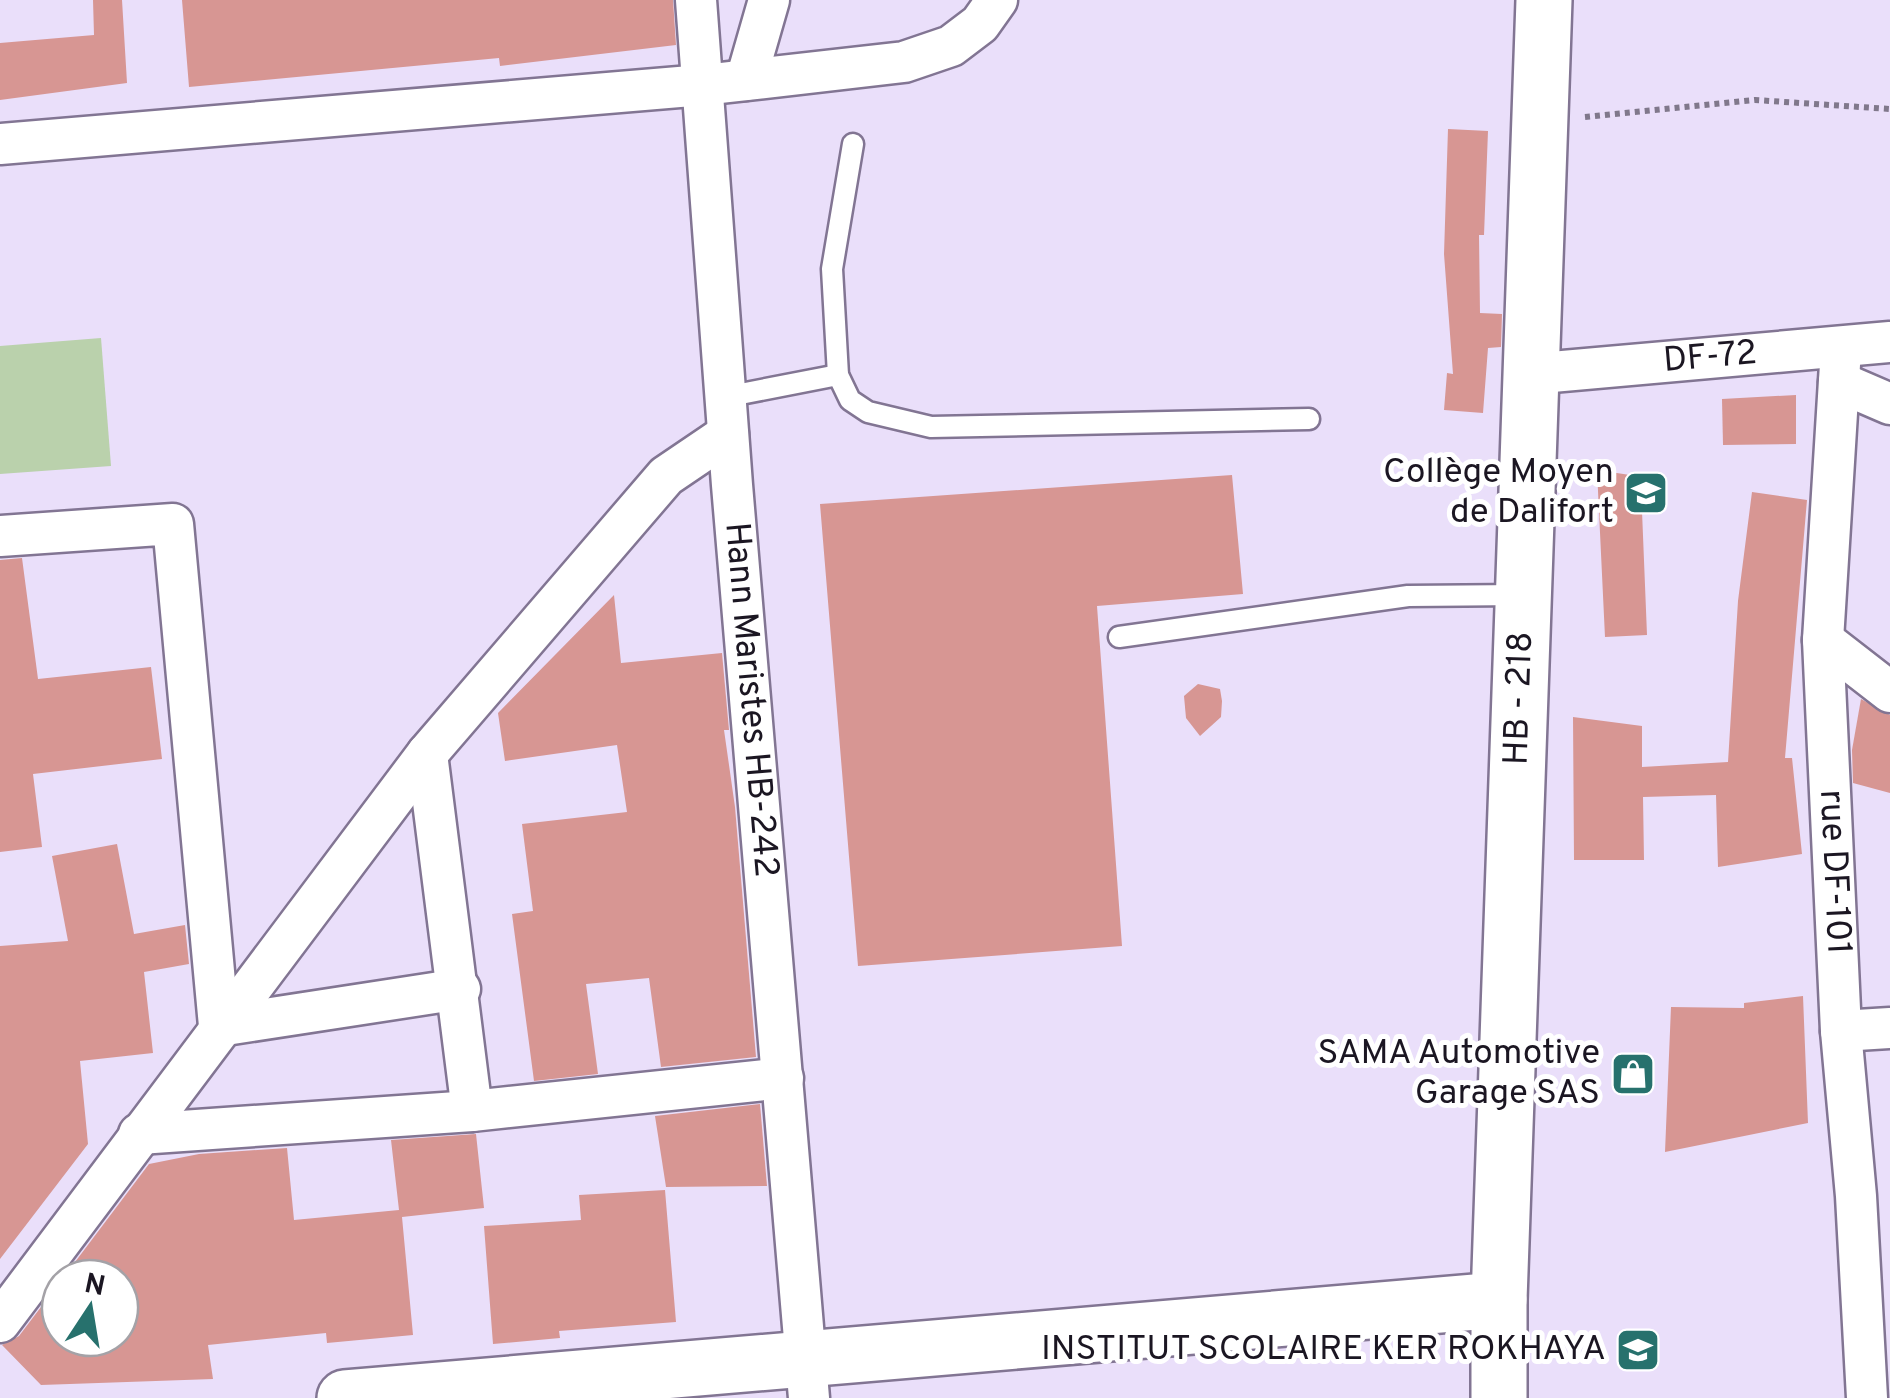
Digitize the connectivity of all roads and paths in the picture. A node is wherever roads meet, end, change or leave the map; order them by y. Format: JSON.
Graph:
{"nodes":[{"id":1,"x":696,"y":0,"type":"edge"},
{"id":2,"x":770,"y":0,"type":"edge"},
{"id":3,"x":997,"y":0,"type":"edge"},
{"id":4,"x":1544,"y":0,"type":"edge"},
{"id":5,"x":746,"y":80,"type":"junction"},
{"id":6,"x":703,"y":85,"type":"junction"},
{"id":7,"x":1890,"y":109,"type":"edge"},
{"id":8,"x":1539,"y":121,"type":"junction"},
{"id":9,"x":0,"y":144,"type":"edge"},
{"id":10,"x":852,"y":144,"type":"dead end"},
{"id":11,"x":1890,"y":342,"type":"edge"},
{"id":12,"x":1840,"y":365,"type":"junction"},
{"id":13,"x":1529,"y":374,"type":"junction"},
{"id":14,"x":838,"y":375,"type":"junction"},
{"id":15,"x":1890,"y":404,"type":"edge"},
{"id":16,"x":726,"y":415,"type":"junction"},
{"id":17,"x":1309,"y":419,"type":"dead end"},
{"id":18,"x":0,"y":536,"type":"edge"},
{"id":19,"x":1523,"y":595,"type":"junction"},
{"id":20,"x":1119,"y":637,"type":"dead end"},
{"id":21,"x":1823,"y":640,"type":"junction"},
{"id":22,"x":1890,"y":692,"type":"edge"},
{"id":23,"x":428,"y":754,"type":"junction"},
{"id":24,"x":460,"y":990,"type":"junction"},
{"id":25,"x":218,"y":1026,"type":"junction"},
{"id":26,"x":1890,"y":1028,"type":"edge"},
{"id":27,"x":1841,"y":1031,"type":"junction"},
{"id":28,"x":783,"y":1078,"type":"junction"},
{"id":29,"x":472,"y":1110,"type":"junction"},
{"id":30,"x":139,"y":1134,"type":"junction"},
{"id":31,"x":1873,"y":1195,"type":"edge"},
{"id":32,"x":1499,"y":1300,"type":"junction"},
{"id":33,"x":0,"y":1322,"type":"edge"},
{"id":34,"x":807,"y":1379,"type":"edge"},
{"id":35,"x":345,"y":1398,"type":"edge"},
{"id":36,"x":1500,"y":1398,"type":"edge"},
{"id":37,"x":1866,"y":1398,"type":"edge"}],
"edges":[{"from":1,"to":6,"type":"street","name":"Hann Maristes HB-242"},
{"from":2,"to":5,"type":"street"},
{"from":3,"to":5,"type":"street"},
{"from":4,"to":8,"type":"main road","name":"HB - 218"},
{"from":5,"to":6,"type":"street"},
{"from":6,"to":9,"type":"street"},
{"from":6,"to":16,"type":"street","name":"Hann Maristes HB-242"},
{"from":7,"to":8,"type":"path"},
{"from":8,"to":13,"type":"main road","name":"HB - 218"},
{"from":10,"to":14,"type":"lane"},
{"from":11,"to":12,"type":"street","name":"DF-72","number":"DF-72"},
{"from":12,"to":13,"type":"street","name":"DF-72","number":"DF-72"},
{"from":12,"to":15,"type":"street"},
{"from":12,"to":21,"type":"street","name":"rue DF-101"},
{"from":13,"to":19,"type":"main road","name":"HB - 218"},
{"from":14,"to":16,"type":"lane"},
{"from":14,"to":17,"type":"lane"},
{"from":16,"to":23,"type":"street"},
{"from":16,"to":28,"type":"street","name":"Hann Maristes HB-242"},
{"from":18,"to":25,"type":"street"},
{"from":19,"to":20,"type":"lane"},
{"from":19,"to":32,"type":"main road","name":"HB - 218"},
{"from":21,"to":22,"type":"street"},
{"from":21,"to":27,"type":"street","name":"rue DF-101"},
{"from":23,"to":24,"type":"street"},
{"from":23,"to":25,"type":"street"},
{"from":24,"to":25,"type":"street"},
{"from":24,"to":29,"type":"street"},
{"from":25,"to":30,"type":"street"},
{"from":26,"to":27,"type":"street"},
{"from":27,"to":31,"type":"street","name":"rue DF-101"},
{"from":28,"to":29,"type":"street"},
{"from":28,"to":34,"type":"street","name":"Hann Maristes HB-242"},
{"from":29,"to":30,"type":"street"},
{"from":30,"to":33,"type":"street"},
{"from":31,"to":37,"type":"street","name":"rue DF-101"},
{"from":32,"to":34,"type":"main road"},
{"from":32,"to":36,"type":"main road","name":"HB - 218"},
{"from":34,"to":35,"type":"main road"}]}
